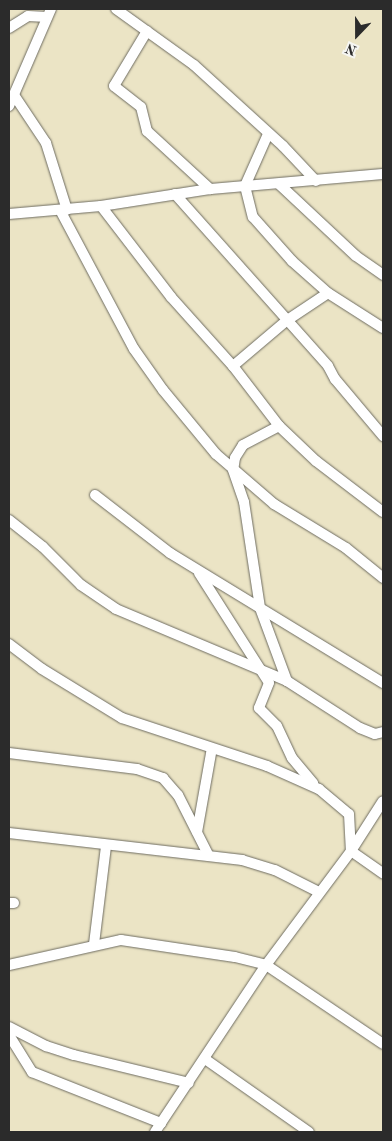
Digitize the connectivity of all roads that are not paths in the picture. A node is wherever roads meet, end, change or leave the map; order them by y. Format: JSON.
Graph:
{"nodes":[{"id":1,"x":116,"y":9,"type":"edge"},
{"id":2,"x":49,"y":13,"type":"edge"},
{"id":3,"x":9,"y":28,"type":"edge"},
{"id":4,"x":147,"y":31,"type":"junction"},
{"id":5,"x":14,"y":95,"type":"junction"},
{"id":6,"x":9,"y":107,"type":"edge"},
{"id":7,"x":25,"y":108,"type":"junction"},
{"id":8,"x":268,"y":134,"type":"junction"},
{"id":9,"x":383,"y":174,"type":"edge"},
{"id":10,"x":316,"y":181,"type":"junction"},
{"id":11,"x":279,"y":184,"type":"junction"},
{"id":12,"x":245,"y":186,"type":"junction"},
{"id":13,"x":210,"y":189,"type":"junction"},
{"id":14,"x":175,"y":194,"type":"junction"},
{"id":15,"x":101,"y":206,"type":"junction"},
{"id":16,"x":64,"y":210,"type":"junction"},
{"id":17,"x":9,"y":214,"type":"edge"},
{"id":18,"x":383,"y":275,"type":"edge"},
{"id":19,"x":328,"y":293,"type":"junction"},
{"id":20,"x":286,"y":322,"type":"junction"},
{"id":21,"x":383,"y":328,"type":"edge"},
{"id":22,"x":233,"y":366,"type":"junction"},
{"id":23,"x":279,"y":426,"type":"junction"},
{"id":24,"x":383,"y":436,"type":"edge"},
{"id":25,"x":233,"y":470,"type":"junction"},
{"id":26,"x":95,"y":495,"type":"dead end"},
{"id":27,"x":383,"y":512,"type":"edge"},
{"id":28,"x":9,"y":520,"type":"edge"},
{"id":29,"x":197,"y":569,"type":"junction"},
{"id":30,"x":383,"y":578,"type":"edge"},
{"id":31,"x":260,"y":608,"type":"junction"},
{"id":32,"x":9,"y":644,"type":"edge"},
{"id":33,"x":264,"y":672,"type":"junction"},
{"id":34,"x":287,"y":681,"type":"junction"},
{"id":35,"x":383,"y":683,"type":"edge"},
{"id":36,"x":383,"y":732,"type":"edge"},
{"id":37,"x":212,"y":748,"type":"junction"},
{"id":38,"x":9,"y":753,"type":"edge"},
{"id":39,"x":319,"y":789,"type":"junction"},
{"id":40,"x":383,"y":801,"type":"edge"},
{"id":41,"x":197,"y":832,"type":"junction"},
{"id":42,"x":9,"y":833,"type":"edge"},
{"id":43,"x":106,"y":846,"type":"junction"},
{"id":44,"x":351,"y":851,"type":"junction"},
{"id":45,"x":209,"y":856,"type":"junction"},
{"id":46,"x":383,"y":873,"type":"edge"},
{"id":47,"x":319,"y":892,"type":"junction"},
{"id":48,"x":94,"y":944,"type":"junction"},
{"id":49,"x":9,"y":965,"type":"edge"},
{"id":50,"x":266,"y":965,"type":"junction"},
{"id":51,"x":9,"y":1027,"type":"edge"},
{"id":52,"x":9,"y":1035,"type":"edge"},
{"id":53,"x":383,"y":1044,"type":"edge"},
{"id":54,"x":205,"y":1059,"type":"junction"},
{"id":55,"x":189,"y":1083,"type":"junction"},
{"id":56,"x":161,"y":1123,"type":"junction"},
{"id":57,"x":154,"y":1132,"type":"edge"},
{"id":58,"x":309,"y":1132,"type":"edge"}],
"edges":[{"from":1,"to":4,"type":"street"},
{"from":2,"to":3,"type":"street"},
{"from":2,"to":5,"type":"street"},
{"from":4,"to":8,"type":"street"},
{"from":4,"to":13,"type":"street"},
{"from":5,"to":6,"type":"street"},
{"from":5,"to":7,"type":"street"},
{"from":6,"to":7,"type":"street"},
{"from":7,"to":16,"type":"street"},
{"from":8,"to":10,"type":"street"},
{"from":8,"to":12,"type":"street"},
{"from":9,"to":10,"type":"street"},
{"from":10,"to":11,"type":"street"},
{"from":11,"to":12,"type":"street"},
{"from":11,"to":18,"type":"street"},
{"from":12,"to":13,"type":"street"},
{"from":12,"to":19,"type":"street"},
{"from":13,"to":14,"type":"street"},
{"from":14,"to":15,"type":"street"},
{"from":14,"to":20,"type":"street"},
{"from":15,"to":16,"type":"street"},
{"from":15,"to":22,"type":"street"},
{"from":16,"to":17,"type":"street"},
{"from":16,"to":25,"type":"street"},
{"from":19,"to":20,"type":"street"},
{"from":19,"to":21,"type":"street"},
{"from":20,"to":22,"type":"street"},
{"from":20,"to":24,"type":"street"},
{"from":22,"to":23,"type":"street"},
{"from":23,"to":25,"type":"street"},
{"from":23,"to":27,"type":"street"},
{"from":25,"to":30,"type":"street"},
{"from":25,"to":31,"type":"street"},
{"from":26,"to":29,"type":"street"},
{"from":28,"to":33,"type":"street"},
{"from":29,"to":31,"type":"street"},
{"from":29,"to":33,"type":"street"},
{"from":31,"to":34,"type":"street"},
{"from":31,"to":35,"type":"street"},
{"from":32,"to":37,"type":"street"},
{"from":33,"to":34,"type":"street"},
{"from":33,"to":39,"type":"street"},
{"from":34,"to":36,"type":"street"},
{"from":37,"to":39,"type":"street"},
{"from":37,"to":41,"type":"street"},
{"from":38,"to":41,"type":"street"},
{"from":39,"to":44,"type":"street"},
{"from":40,"to":44,"type":"street"},
{"from":41,"to":45,"type":"street"},
{"from":42,"to":43,"type":"street"},
{"from":43,"to":45,"type":"street"},
{"from":43,"to":48,"type":"street"},
{"from":44,"to":46,"type":"street"},
{"from":44,"to":47,"type":"street"},
{"from":45,"to":47,"type":"street"},
{"from":47,"to":50,"type":"street"},
{"from":48,"to":49,"type":"street"},
{"from":48,"to":50,"type":"street"},
{"from":50,"to":53,"type":"street"},
{"from":50,"to":54,"type":"street"},
{"from":51,"to":55,"type":"street"},
{"from":52,"to":56,"type":"street"},
{"from":54,"to":55,"type":"street"},
{"from":54,"to":58,"type":"street"},
{"from":55,"to":56,"type":"street"},
{"from":56,"to":57,"type":"street"}]}
